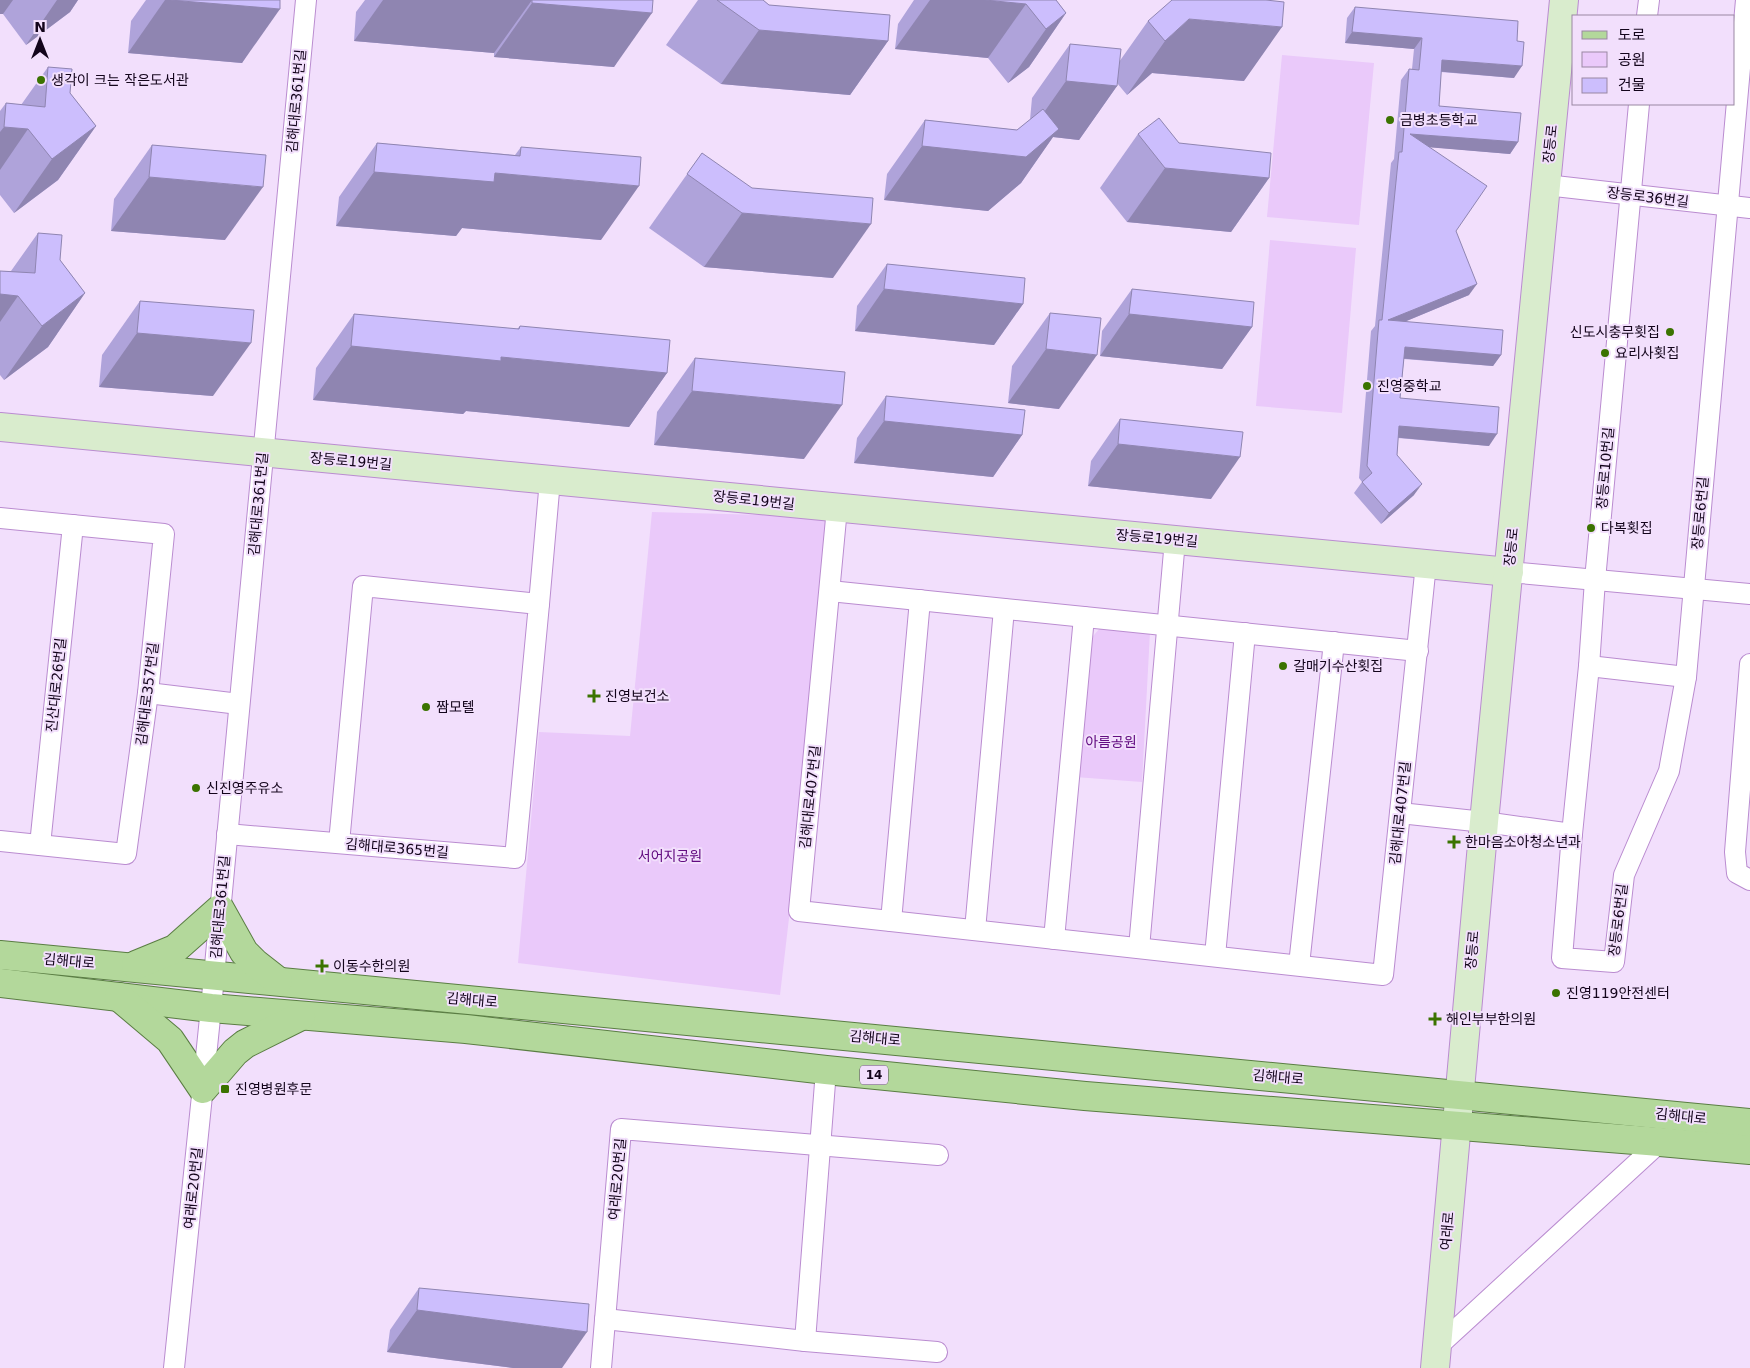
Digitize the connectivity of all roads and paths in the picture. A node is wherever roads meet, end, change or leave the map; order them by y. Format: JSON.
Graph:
{"nodes":[{"id":1,"x":306,"y":0,"type":"edge"},
{"id":2,"x":1564,"y":0,"type":"edge"},
{"id":3,"x":1649,"y":0,"type":"edge"},
{"id":4,"x":1746,"y":0,"type":"edge"},
{"id":5,"x":1647,"y":15,"type":"edge"},
{"id":6,"x":1639,"y":105,"type":"edge"},
{"id":7,"x":1546,"y":185,"type":"junction"},
{"id":8,"x":1631,"y":195,"type":"junction"},
{"id":9,"x":1728,"y":206,"type":"junction"},
{"id":10,"x":1750,"y":208,"type":"edge"},
{"id":11,"x":0,"y":427,"type":"edge"},
{"id":12,"x":263,"y":453,"type":"junction"},
{"id":13,"x":550,"y":480,"type":"junction"},
{"id":14,"x":837,"y":508,"type":"junction"},
{"id":15,"x":0,"y":518,"type":"edge"},
{"id":16,"x":73,"y":525,"type":"junction"},
{"id":17,"x":1175,"y":540,"type":"junction"},
{"id":18,"x":1426,"y":564,"type":"junction"},
{"id":19,"x":1508,"y":572,"type":"junction"},
{"id":20,"x":1595,"y":580,"type":"junction"},
{"id":21,"x":1693,"y":588,"type":"junction"},
{"id":22,"x":830,"y":591,"type":"junction"},
{"id":23,"x":1750,"y":594,"type":"edge"},
{"id":24,"x":920,"y":600,"type":"junction"},
{"id":25,"x":539,"y":604,"type":"junction"},
{"id":26,"x":1004,"y":609,"type":"junction"},
{"id":27,"x":1084,"y":617,"type":"junction"},
{"id":28,"x":1168,"y":625,"type":"junction"},
{"id":29,"x":1245,"y":633,"type":"junction"},
{"id":30,"x":1334,"y":642,"type":"junction"},
{"id":31,"x":1418,"y":651,"type":"junction"},
{"id":32,"x":1750,"y":664,"type":"edge"},
{"id":33,"x":1589,"y":666,"type":"junction"},
{"id":34,"x":1686,"y":677,"type":"junction"},
{"id":35,"x":148,"y":693,"type":"junction"},
{"id":36,"x":239,"y":704,"type":"junction"},
{"id":37,"x":1748,"y":713,"type":"edge"},
{"id":38,"x":1400,"y":813,"type":"junction"},
{"id":39,"x":1484,"y":822,"type":"junction"},
{"id":40,"x":227,"y":834,"type":"junction"},
{"id":41,"x":1572,"y":834,"type":"junction"},
{"id":42,"x":0,"y":842,"type":"edge"},
{"id":43,"x":339,"y":843,"type":"junction"},
{"id":44,"x":40,"y":846,"type":"junction"},
{"id":45,"x":1744,"y":877,"type":"edge"},
{"id":46,"x":220,"y":910,"type":"junction"},
{"id":47,"x":891,"y":920,"type":"junction"},
{"id":48,"x":975,"y":930,"type":"junction"},
{"id":49,"x":1054,"y":938,"type":"junction"},
{"id":50,"x":1139,"y":948,"type":"junction"},
{"id":51,"x":0,"y":954,"type":"edge"},
{"id":52,"x":1215,"y":956,"type":"junction"},
{"id":53,"x":1562,"y":958,"type":"joint"},
{"id":54,"x":1299,"y":965,"type":"junction"},
{"id":55,"x":132,"y":967,"type":"junction"},
{"id":56,"x":214,"y":975,"type":"junction"},
{"id":57,"x":278,"y":981,"type":"junction"},
{"id":58,"x":0,"y":983,"type":"edge"},
{"id":59,"x":119,"y":997,"type":"junction"},
{"id":60,"x":211,"y":1008,"type":"junction"},
{"id":61,"x":302,"y":1016,"type":"junction"},
{"id":62,"x":826,"y":1070,"type":"junction"},
{"id":63,"x":203,"y":1089,"type":"junction"},
{"id":64,"x":1460,"y":1094,"type":"junction"},
{"id":65,"x":1750,"y":1123,"type":"edge"},
{"id":66,"x":1456,"y":1125,"type":"junction"},
{"id":67,"x":1660,"y":1142,"type":"junction"},
{"id":68,"x":820,"y":1145,"type":"junction"},
{"id":69,"x":1750,"y":1150,"type":"edge"},
{"id":70,"x":938,"y":1155,"type":"dead end"},
{"id":71,"x":605,"y":1320,"type":"junction"},
{"id":72,"x":806,"y":1341,"type":"junction"},
{"id":73,"x":937,"y":1352,"type":"dead end"},
{"id":74,"x":1436,"y":1357,"type":"edge"},
{"id":75,"x":174,"y":1368,"type":"edge"},
{"id":76,"x":602,"y":1368,"type":"edge"}],
"edges":[{"from":1,"to":12,"type":"street","name":"김해대로361번길"},
{"from":2,"to":7,"type":"street","name":"장등로"},
{"from":3,"to":5,"type":"street"},
{"from":4,"to":9,"type":"street","name":"장등로6번길"},
{"from":6,"to":8,"type":"street","name":"장등로10번길"},
{"from":7,"to":8,"type":"street","name":"장등로36번길"},
{"from":7,"to":19,"type":"street","name":"장등로"},
{"from":8,"to":9,"type":"street","name":"장등로36번길"},
{"from":8,"to":20,"type":"street","name":"장등로10번길"},
{"from":9,"to":10,"type":"street","name":"장등로36번길"},
{"from":9,"to":21,"type":"street","name":"장등로6번길"},
{"from":11,"to":12,"type":"street","name":"장등로19번길"},
{"from":12,"to":13,"type":"street","name":"장등로19번길"},
{"from":12,"to":36,"type":"street","name":"김해대로361번길"},
{"from":13,"to":14,"type":"street","name":"장등로19번길"},
{"from":13,"to":25,"type":"street","name":"김해대로365번길"},
{"from":14,"to":17,"type":"street","name":"장등로19번길"},
{"from":14,"to":22,"type":"street","name":"김해대로407번길"},
{"from":15,"to":16,"type":"street"},
{"from":16,"to":35,"type":"street","name":"김해대로357번길"},
{"from":16,"to":44,"type":"street","name":"진산대로26번길"},
{"from":17,"to":18,"type":"street","name":"장등로19번길"},
{"from":17,"to":28,"type":"street"},
{"from":18,"to":19,"type":"street","name":"장등로19번길"},
{"from":18,"to":31,"type":"street","name":"김해대로407번길"},
{"from":19,"to":20,"type":"street"},
{"from":19,"to":39,"type":"street","name":"장등로"},
{"from":20,"to":21,"type":"street"},
{"from":20,"to":33,"type":"street","name":"장등로10번길"},
{"from":21,"to":23,"type":"street"},
{"from":21,"to":34,"type":"street","name":"장등로6번길"},
{"from":22,"to":24,"type":"street"},
{"from":22,"to":47,"type":"street","name":"김해대로407번길"},
{"from":24,"to":26,"type":"street"},
{"from":24,"to":47,"type":"street"},
{"from":25,"to":43,"type":"street","name":"김해대로365번길"},
{"from":25,"to":43,"type":"street","name":"김해대로365번길"},
{"from":26,"to":27,"type":"street"},
{"from":26,"to":48,"type":"street"},
{"from":27,"to":28,"type":"street"},
{"from":27,"to":49,"type":"street"},
{"from":28,"to":29,"type":"street"},
{"from":28,"to":50,"type":"street"},
{"from":29,"to":30,"type":"street"},
{"from":29,"to":52,"type":"street"},
{"from":30,"to":31,"type":"street"},
{"from":30,"to":54,"type":"street"},
{"from":31,"to":38,"type":"street","name":"김해대로407번길"},
{"from":32,"to":37,"type":"street"},
{"from":33,"to":34,"type":"street"},
{"from":33,"to":41,"type":"street","name":"장등로10번길"},
{"from":34,"to":53,"type":"street","name":"장등로6번길"},
{"from":35,"to":36,"type":"street"},
{"from":35,"to":44,"type":"street","name":"김해대로357번길"},
{"from":36,"to":40,"type":"street","name":"김해대로361번길"},
{"from":37,"to":45,"type":"street"},
{"from":38,"to":39,"type":"street"},
{"from":38,"to":54,"type":"street","name":"김해대로407번길"},
{"from":39,"to":41,"type":"street"},
{"from":39,"to":64,"type":"street","name":"장등로"},
{"from":40,"to":43,"type":"street"},
{"from":40,"to":46,"type":"street","name":"김해대로361번길"},
{"from":41,"to":53,"type":"street","name":"장등로10번길"},
{"from":42,"to":44,"type":"street"},
{"from":46,"to":55,"type":"main road"},
{"from":46,"to":56,"type":"street","name":"김해대로361번길"},
{"from":46,"to":57,"type":"main road"},
{"from":47,"to":48,"type":"street","name":"김해대로407번길"},
{"from":48,"to":49,"type":"street","name":"김해대로407번길"},
{"from":49,"to":50,"type":"street","name":"김해대로407번길"},
{"from":50,"to":52,"type":"street","name":"김해대로407번길"},
{"from":51,"to":55,"type":"main road","name":"김해대로"},
{"from":52,"to":54,"type":"street","name":"김해대로407번길"},
{"from":55,"to":56,"type":"main road","name":"김해대로"},
{"from":56,"to":57,"type":"main road","name":"김해대로"},
{"from":56,"to":60,"type":"street","name":"김해대로361번길"},
{"from":57,"to":64,"type":"main road","name":"김해대로"},
{"from":58,"to":59,"type":"main road","name":"김해대로","number":"14"},
{"from":59,"to":60,"type":"main road","name":"김해대로","number":"14"},
{"from":59,"to":63,"type":"main road"},
{"from":60,"to":61,"type":"main road","name":"김해대로","number":"14"},
{"from":60,"to":63,"type":"street","name":"여래로20번길"},
{"from":61,"to":62,"type":"main road","name":"김해대로","number":"14"},
{"from":61,"to":63,"type":"main road"},
{"from":62,"to":66,"type":"main road","name":"김해대로","number":"14"},
{"from":62,"to":68,"type":"street"},
{"from":63,"to":75,"type":"street","name":"여래로20번길"},
{"from":64,"to":65,"type":"main road","name":"김해대로"},
{"from":64,"to":66,"type":"street","name":"여래로"},
{"from":66,"to":67,"type":"main road","name":"김해대로","number":"14"},
{"from":66,"to":74,"type":"street","name":"여래로"},
{"from":67,"to":69,"type":"main road","name":"김해대로","number":"14"},
{"from":67,"to":74,"type":"street"},
{"from":68,"to":70,"type":"street"},
{"from":68,"to":71,"type":"street","name":"여래로20번길"},
{"from":68,"to":72,"type":"street"},
{"from":71,"to":72,"type":"street"},
{"from":71,"to":76,"type":"street","name":"여래로20번길"},
{"from":72,"to":73,"type":"street"}]}
